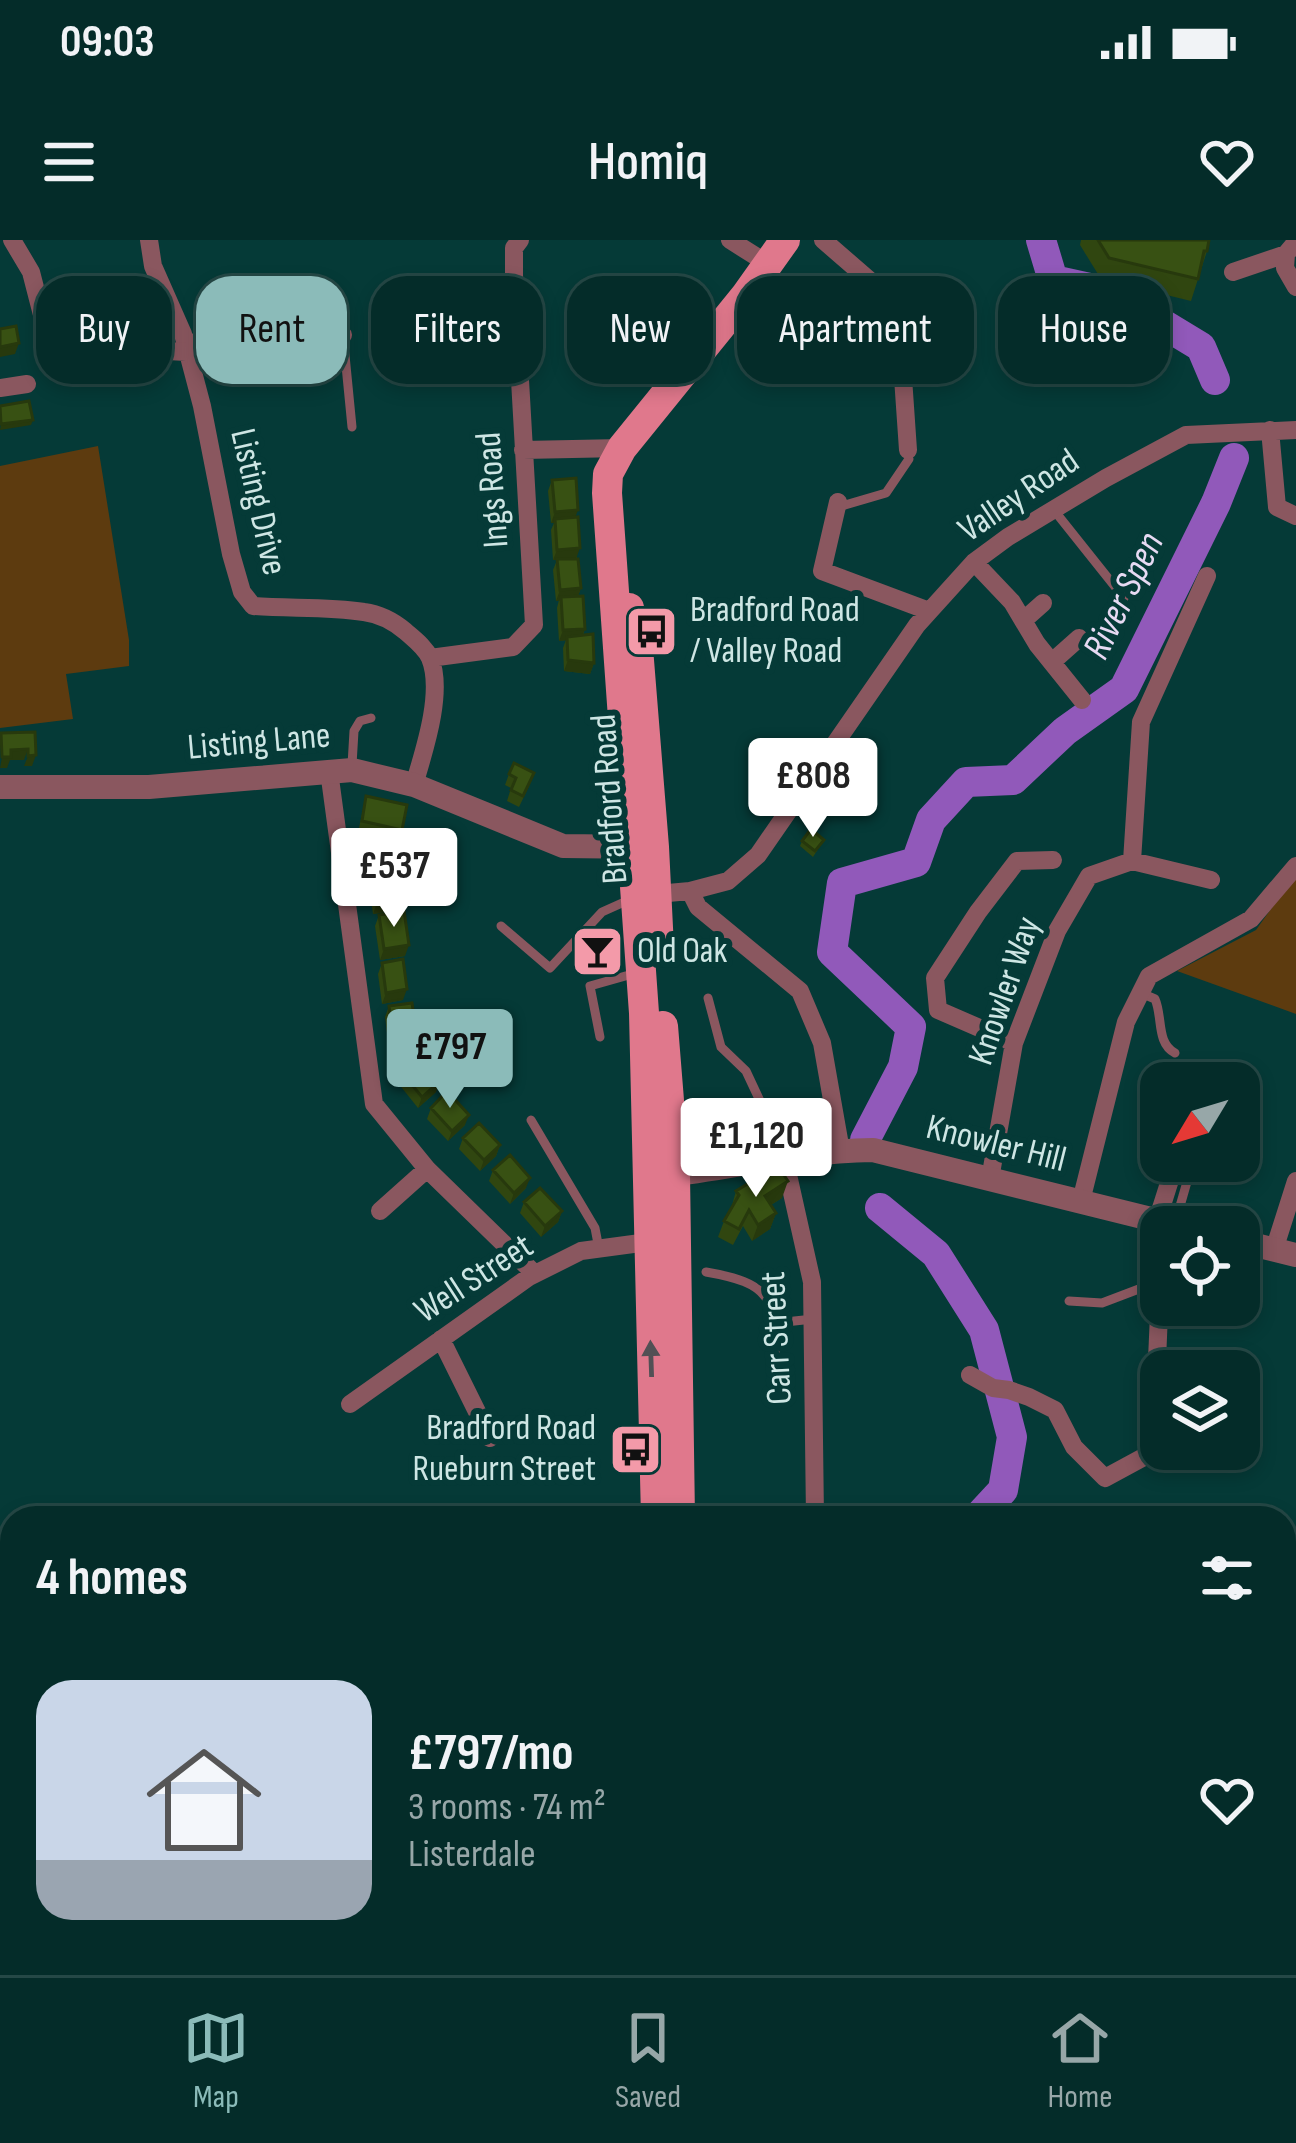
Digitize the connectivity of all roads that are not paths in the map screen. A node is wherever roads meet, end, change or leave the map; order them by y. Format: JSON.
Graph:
{"nodes":[{"id":1,"x":12,"y":240,"type":"edge"},
{"id":2,"x":149,"y":240,"type":"edge"},
{"id":3,"x":520,"y":240,"type":"edge"},
{"id":4,"x":730,"y":240,"type":"edge"},
{"id":5,"x":823,"y":240,"type":"edge"},
{"id":6,"x":1291,"y":248,"type":"edge"},
{"id":7,"x":776,"y":252,"type":"edge"},
{"id":8,"x":1233,"y":272,"type":"dead end"},
{"id":9,"x":1296,"y":287,"type":"edge"},
{"id":10,"x":196,"y":347,"type":"edge"},
{"id":11,"x":186,"y":348,"type":"junction"},
{"id":12,"x":347,"y":370,"type":"edge"},
{"id":13,"x":27,"y":385,"type":"dead end"},
{"id":14,"x":0,"y":388,"type":"edge"},
{"id":15,"x":352,"y":427,"type":"dead end"},
{"id":16,"x":1270,"y":430,"type":"junction"},
{"id":17,"x":1296,"y":430,"type":"edge"},
{"id":18,"x":622,"y":448,"type":"junction"},
{"id":19,"x":523,"y":450,"type":"junction"},
{"id":20,"x":909,"y":455,"type":"joint"},
{"id":21,"x":841,"y":503,"type":"joint"},
{"id":22,"x":1053,"y":509,"type":"junction"},
{"id":23,"x":1296,"y":516,"type":"edge"},
{"id":24,"x":974,"y":562,"type":"junction"},
{"id":25,"x":1207,"y":576,"type":"dead end"},
{"id":26,"x":1043,"y":603,"type":"dead end"},
{"id":27,"x":929,"y":611,"type":"junction"},
{"id":28,"x":1025,"y":619,"type":"junction"},
{"id":29,"x":1111,"y":630,"type":"dead end"},
{"id":30,"x":1079,"y":638,"type":"dead end"},
{"id":31,"x":430,"y":658,"type":"junction"},
{"id":32,"x":1052,"y":662,"type":"junction"},
{"id":33,"x":1082,"y":700,"type":"dead end"},
{"id":34,"x":371,"y":718,"type":"dead end"},
{"id":35,"x":340,"y":771,"type":"junction"},
{"id":36,"x":413,"y":784,"type":"junction"},
{"id":37,"x":0,"y":787,"type":"edge"},
{"id":38,"x":643,"y":848,"type":"junction"},
{"id":39,"x":1053,"y":860,"type":"dead end"},
{"id":40,"x":1132,"y":861,"type":"junction"},
{"id":41,"x":1296,"y":866,"type":"edge"},
{"id":42,"x":1211,"y":880,"type":"dead end"},
{"id":43,"x":690,"y":891,"type":"junction"},
{"id":44,"x":646,"y":896,"type":"junction"},
{"id":45,"x":501,"y":926,"type":"dead end"},
{"id":46,"x":641,"y":971,"type":"junction"},
{"id":47,"x":1141,"y":993,"type":"junction"},
{"id":48,"x":708,"y":998,"type":"dead end"},
{"id":49,"x":600,"y":1036,"type":"dead end"},
{"id":50,"x":1014,"y":1043,"type":"junction"},
{"id":51,"x":1175,"y":1053,"type":"dead end"},
{"id":52,"x":531,"y":1120,"type":"dead end"},
{"id":53,"x":841,"y":1150,"type":"junction"},
{"id":54,"x":779,"y":1158,"type":"junction"},
{"id":55,"x":427,"y":1169,"type":"junction"},
{"id":56,"x":661,"y":1176,"type":"junction"},
{"id":57,"x":990,"y":1179,"type":"junction"},
{"id":58,"x":1296,"y":1181,"type":"edge"},
{"id":59,"x":1081,"y":1201,"type":"junction"},
{"id":60,"x":380,"y":1211,"type":"dead end"},
{"id":61,"x":1140,"y":1217,"type":"edge"},
{"id":62,"x":649,"y":1242,"type":"junction"},
{"id":63,"x":599,"y":1249,"type":"junction"},
{"id":64,"x":1285,"y":1252,"type":"edge"},
{"id":65,"x":706,"y":1272,"type":"dead end"},
{"id":66,"x":535,"y":1274,"type":"junction"},
{"id":67,"x":1140,"y":1289,"type":"edge"},
{"id":68,"x":1069,"y":1301,"type":"dead end"},
{"id":69,"x":813,"y":1319,"type":"junction"},
{"id":70,"x":776,"y":1323,"type":"junction"},
{"id":71,"x":1158,"y":1326,"type":"edge"},
{"id":72,"x":441,"y":1340,"type":"junction"},
{"id":73,"x":775,"y":1360,"type":"dead end"},
{"id":74,"x":970,"y":1375,"type":"dead end"},
{"id":75,"x":350,"y":1404,"type":"dead end"},
{"id":76,"x":490,"y":1438,"type":"dead end"},
{"id":77,"x":656,"y":1506,"type":"edge"},
{"id":78,"x":679,"y":1506,"type":"edge"},
{"id":79,"x":814,"y":1506,"type":"edge"}],
"edges":[{"from":1,"to":11,"type":"street"},
{"from":2,"to":11,"type":"street","name":"Listing Drive"},
{"from":3,"to":19,"type":"street","name":"Ings Road"},
{"from":4,"to":7,"type":"street"},
{"from":5,"to":20,"type":"street"},
{"from":6,"to":8,"type":"street"},
{"from":6,"to":9,"type":"street"},
{"from":7,"to":18,"type":"main road","name":"Bradford Road"},
{"from":10,"to":11,"type":"street"},
{"from":11,"to":31,"type":"street","name":"Listing Drive"},
{"from":12,"to":15,"type":"lane"},
{"from":13,"to":14,"type":"street"},
{"from":16,"to":17,"type":"street","name":"Valley Road"},
{"from":16,"to":22,"type":"street","name":"Valley Road"},
{"from":16,"to":23,"type":"street"},
{"from":18,"to":19,"type":"street"},
{"from":18,"to":38,"type":"main road","name":"Bradford Road"},
{"from":19,"to":31,"type":"street","name":"Ings Road"},
{"from":20,"to":21,"type":"lane"},
{"from":21,"to":27,"type":"street"},
{"from":22,"to":24,"type":"street","name":"Valley Road"},
{"from":22,"to":29,"type":"lane"},
{"from":24,"to":27,"type":"street","name":"Valley Road"},
{"from":24,"to":28,"type":"street"},
{"from":25,"to":40,"type":"street"},
{"from":26,"to":28,"type":"street"},
{"from":27,"to":43,"type":"street","name":"Valley Road"},
{"from":28,"to":32,"type":"street"},
{"from":30,"to":32,"type":"street"},
{"from":31,"to":36,"type":"street"},
{"from":32,"to":33,"type":"street"},
{"from":34,"to":35,"type":"lane"},
{"from":35,"to":36,"type":"street","name":"Listing Lane"},
{"from":35,"to":37,"type":"street","name":"Listing Lane"},
{"from":35,"to":55,"type":"street"},
{"from":36,"to":38,"type":"street","name":"Listing Lane"},
{"from":38,"to":44,"type":"main road","name":"Bradford Road"},
{"from":39,"to":50,"type":"street"},
{"from":40,"to":42,"type":"street"},
{"from":40,"to":50,"type":"street","name":"Knowler Way"},
{"from":41,"to":47,"type":"street"},
{"from":43,"to":44,"type":"street","name":"Valley Road"},
{"from":43,"to":53,"type":"street"},
{"from":44,"to":45,"type":"lane"},
{"from":44,"to":46,"type":"main road","name":"Bradford Road"},
{"from":44,"to":56,"type":"main road","name":"Bradford Road"},
{"from":46,"to":49,"type":"lane"},
{"from":46,"to":56,"type":"main road","name":"Bradford Road"},
{"from":47,"to":51,"type":"lane"},
{"from":47,"to":59,"type":"street"},
{"from":48,"to":54,"type":"lane"},
{"from":50,"to":57,"type":"street","name":"Knowler Way"},
{"from":52,"to":63,"type":"lane"},
{"from":53,"to":54,"type":"street","name":"Knowler Hill"},
{"from":53,"to":57,"type":"street","name":"Knowler Hill"},
{"from":54,"to":56,"type":"street","name":"Knowler Hill"},
{"from":54,"to":69,"type":"street","name":"Carr Street"},
{"from":55,"to":60,"type":"street"},
{"from":55,"to":66,"type":"street"},
{"from":56,"to":62,"type":"main road","name":"Bradford Road"},
{"from":56,"to":78,"type":"main road","name":"Bradford Road"},
{"from":57,"to":59,"type":"street","name":"Knowler Hill"},
{"from":58,"to":64,"type":"street"},
{"from":59,"to":61,"type":"street","name":"Knowler Hill"},
{"from":62,"to":63,"type":"street","name":"Well Street"},
{"from":77,"to":62,"type":"main road","name":"Bradford Road","one_way":true},
{"from":63,"to":66,"type":"street","name":"Well Street"},
{"from":65,"to":70,"type":"lane"},
{"from":66,"to":72,"type":"street","name":"Well Street"},
{"from":67,"to":68,"type":"lane"},
{"from":69,"to":70,"type":"lane"},
{"from":69,"to":79,"type":"street","name":"Carr Street"},
{"from":70,"to":73,"type":"lane"},
{"from":71,"to":74,"type":"street"},
{"from":72,"to":75,"type":"street","name":"Well Street"},
{"from":72,"to":76,"type":"street"}]}
